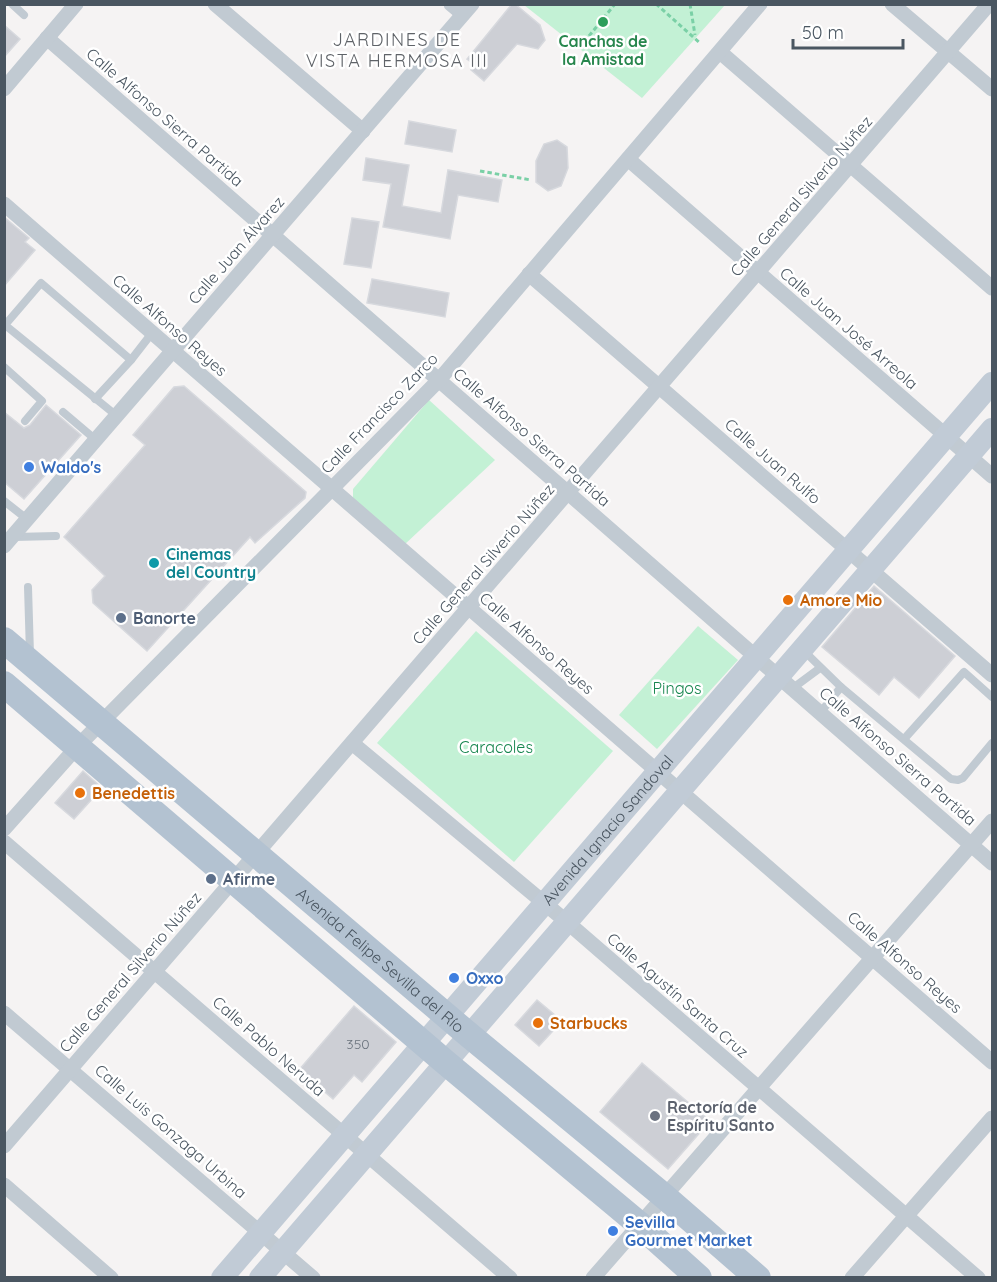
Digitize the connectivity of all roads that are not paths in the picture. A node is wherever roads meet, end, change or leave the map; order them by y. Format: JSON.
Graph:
{"nodes":[{"id":1,"x":12,"y":4,"type":"edge"},
{"id":2,"x":76,"y":4,"type":"edge"},
{"id":3,"x":215,"y":4,"type":"edge"},
{"id":4,"x":760,"y":4,"type":"edge"},
{"id":5,"x":892,"y":4,"type":"edge"},
{"id":6,"x":989,"y":4,"type":"edge"},
{"id":7,"x":462,"y":8,"type":"edge"},
{"id":8,"x":24,"y":15,"type":"dead end"},
{"id":9,"x":47,"y":38,"type":"junction"},
{"id":10,"x":720,"y":52,"type":"junction"},
{"id":11,"x":948,"y":52,"type":"junction"},
{"id":12,"x":4,"y":89,"type":"edge"},
{"id":13,"x":993,"y":89,"type":"edge"},
{"id":14,"x":363,"y":131,"type":"junction"},
{"id":15,"x":628,"y":159,"type":"junction"},
{"id":16,"x":850,"y":165,"type":"junction"},
{"id":17,"x":4,"y":204,"type":"edge"},
{"id":18,"x":273,"y":235,"type":"junction"},
{"id":19,"x":759,"y":272,"type":"junction"},
{"id":20,"x":529,"y":274,"type":"junction"},
{"id":21,"x":993,"y":288,"type":"edge"},
{"id":22,"x":152,"y":333,"type":"junction"},
{"id":23,"x":173,"y":351,"type":"junction"},
{"id":24,"x":131,"y":360,"type":"junction"},
{"id":25,"x":8,"y":369,"type":"edge"},
{"id":26,"x":4,"y":380,"type":"edge"},
{"id":27,"x":439,"y":380,"type":"junction"},
{"id":28,"x":993,"y":383,"type":"edge"},
{"id":29,"x":660,"y":387,"type":"junction"},
{"id":30,"x":95,"y":399,"type":"junction"},
{"id":31,"x":63,"y":412,"type":"dead end"},
{"id":32,"x":117,"y":416,"type":"junction"},
{"id":33,"x":25,"y":421,"type":"dead end"},
{"id":34,"x":993,"y":429,"type":"edge"},
{"id":35,"x":946,"y":436,"type":"junction"},
{"id":36,"x":96,"y":440,"type":"junction"},
{"id":37,"x":969,"y":456,"type":"junction"},
{"id":38,"x":993,"y":476,"type":"edge"},
{"id":39,"x":331,"y":488,"type":"junction"},
{"id":40,"x":568,"y":493,"type":"junction"},
{"id":41,"x":4,"y":501,"type":"edge"},
{"id":42,"x":27,"y":519,"type":"junction"},
{"id":43,"x":56,"y":536,"type":"dead end"},
{"id":44,"x":8,"y":542,"type":"edge"},
{"id":45,"x":848,"y":550,"type":"junction"},
{"id":46,"x":871,"y":570,"type":"junction"},
{"id":47,"x":28,"y":587,"type":"dead end"},
{"id":48,"x":469,"y":608,"type":"junction"},
{"id":49,"x":4,"y":640,"type":"edge"},
{"id":50,"x":802,"y":649,"type":"junction"},
{"id":51,"x":757,"y":657,"type":"junction"},
{"id":52,"x":30,"y":662,"type":"junction"},
{"id":53,"x":820,"y":668,"type":"junction"},
{"id":54,"x":993,"y":675,"type":"edge"},
{"id":55,"x":786,"y":682,"type":"junction"},
{"id":56,"x":4,"y":684,"type":"edge"},
{"id":57,"x":841,"y":687,"type":"junction"},
{"id":58,"x":993,"y":697,"type":"edge"},
{"id":59,"x":820,"y":712,"type":"junction"},
{"id":60,"x":102,"y":723,"type":"junction"},
{"id":61,"x":905,"y":738,"type":"junction"},
{"id":62,"x":352,"y":743,"type":"junction"},
{"id":63,"x":993,"y":743,"type":"edge"},
{"id":64,"x":77,"y":747,"type":"junction"},
{"id":65,"x":658,"y":771,"type":"junction"},
{"id":66,"x":680,"y":791,"type":"junction"},
{"id":67,"x":993,"y":821,"type":"edge"},
{"id":68,"x":4,"y":829,"type":"edge"},
{"id":69,"x":4,"y":842,"type":"edge"},
{"id":70,"x":972,"y":845,"type":"junction"},
{"id":71,"x":257,"y":854,"type":"junction"},
{"id":72,"x":993,"y":863,"type":"edge"},
{"id":73,"x":234,"y":879,"type":"junction"},
{"id":74,"x":544,"y":903,"type":"junction"},
{"id":75,"x":567,"y":922,"type":"junction"},
{"id":76,"x":873,"y":958,"type":"junction"},
{"id":77,"x":154,"y":971,"type":"junction"},
{"id":78,"x":4,"y":1013,"type":"edge"},
{"id":79,"x":447,"y":1016,"type":"junction"},
{"id":80,"x":469,"y":1035,"type":"junction"},
{"id":81,"x":424,"y":1043,"type":"junction"},
{"id":82,"x":445,"y":1062,"type":"junction"},
{"id":83,"x":993,"y":1062,"type":"edge"},
{"id":84,"x":70,"y":1069,"type":"junction"},
{"id":85,"x":759,"y":1089,"type":"junction"},
{"id":86,"x":993,"y":1118,"type":"edge"},
{"id":87,"x":345,"y":1135,"type":"junction"},
{"id":88,"x":4,"y":1146,"type":"edge"},
{"id":89,"x":366,"y":1154,"type":"junction"},
{"id":90,"x":4,"y":1185,"type":"edge"},
{"id":91,"x":665,"y":1197,"type":"junction"},
{"id":92,"x":907,"y":1216,"type":"junction"},
{"id":93,"x":639,"y":1224,"type":"junction"},
{"id":94,"x":261,"y":1232,"type":"junction"},
{"id":95,"x":282,"y":1251,"type":"junction"},
{"id":96,"x":111,"y":1278,"type":"edge"},
{"id":97,"x":222,"y":1278,"type":"edge"},
{"id":98,"x":260,"y":1278,"type":"edge"},
{"id":99,"x":313,"y":1278,"type":"edge"},
{"id":100,"x":510,"y":1278,"type":"edge"},
{"id":101,"x":593,"y":1278,"type":"edge"},
{"id":102,"x":699,"y":1278,"type":"edge"},
{"id":103,"x":758,"y":1278,"type":"edge"},
{"id":104,"x":852,"y":1278,"type":"edge"},
{"id":105,"x":978,"y":1278,"type":"edge"}],
"edges":[{"from":1,"to":8,"type":"lane"},
{"from":2,"to":9,"type":"street"},
{"from":3,"to":14,"type":"street"},
{"from":4,"to":10,"type":"street","name":"Calle Francisco Zarco"},
{"from":5,"to":11,"type":"street"},
{"from":6,"to":11,"type":"street","name":"Calle General Silverio Núñez"},
{"from":7,"to":14,"type":"street","name":"Calle Juan Álvarez"},
{"from":9,"to":12,"type":"street"},
{"from":9,"to":18,"type":"street","name":"Calle Alfonso Sierra Partida"},
{"from":10,"to":15,"type":"street","name":"Calle Francisco Zarco"},
{"from":10,"to":16,"type":"street"},
{"from":11,"to":13,"type":"street"},
{"from":11,"to":16,"type":"street","name":"Calle General Silverio Núñez"},
{"from":14,"to":18,"type":"street","name":"Calle Juan Álvarez"},
{"from":15,"to":19,"type":"street","name":"Calle Juan José Arreola"},
{"from":15,"to":20,"type":"street","name":"Calle Francisco Zarco"},
{"from":16,"to":19,"type":"street","name":"Calle General Silverio Núñez"},
{"from":16,"to":21,"type":"street"},
{"from":17,"to":22,"type":"street","name":"Calle Alfonso Reyes"},
{"from":18,"to":23,"type":"street","name":"Calle Juan Álvarez"},
{"from":18,"to":27,"type":"street","name":"Calle Alfonso Sierra Partida"},
{"from":19,"to":29,"type":"street","name":"Calle General Silverio Núñez"},
{"from":19,"to":35,"type":"street","name":"Calle Juan José Arreola"},
{"from":20,"to":27,"type":"street","name":"Calle Francisco Zarco"},
{"from":20,"to":29,"type":"street","name":"Calle Juan Rulfo"},
{"from":22,"to":23,"type":"street","name":"Calle Alfonso Reyes"},
{"from":22,"to":24,"type":"lane"},
{"from":23,"to":32,"type":"street","name":"Calle Juan Álvarez"},
{"from":23,"to":39,"type":"street","name":"Calle Alfonso Reyes"},
{"from":24,"to":30,"type":"lane"},
{"from":24,"to":30,"type":"lane"},
{"from":25,"to":26,"type":"lane"},
{"from":25,"to":33,"type":"lane"},
{"from":27,"to":39,"type":"street","name":"Calle Francisco Zarco"},
{"from":27,"to":40,"type":"street","name":"Calle Alfonso Sierra Partida"},
{"from":28,"to":35,"type":"main road","name":"Avenida Ignacio Sandoval"},
{"from":29,"to":40,"type":"street","name":"Calle General Silverio Núñez"},
{"from":29,"to":45,"type":"street","name":"Calle Juan Rulfo"},
{"from":30,"to":32,"type":"lane"},
{"from":31,"to":36,"type":"lane"},
{"from":32,"to":36,"type":"street","name":"Calle Juan Álvarez"},
{"from":34,"to":37,"type":"main road","name":"Avenida Ignacio Sandoval"},
{"from":35,"to":37,"type":"street","name":"Calle Juan José Arreola"},
{"from":35,"to":45,"type":"main road","name":"Avenida Ignacio Sandoval"},
{"from":36,"to":42,"type":"street","name":"Calle Juan Álvarez"},
{"from":37,"to":38,"type":"street","name":"Calle Juan José Arreola"},
{"from":37,"to":46,"type":"main road","name":"Avenida Ignacio Sandoval"},
{"from":39,"to":48,"type":"street","name":"Calle Alfonso Reyes"},
{"from":39,"to":60,"type":"street","name":"Calle Francisco Zarco"},
{"from":40,"to":48,"type":"street","name":"Calle General Silverio Núñez"},
{"from":40,"to":51,"type":"street","name":"Calle Alfonso Sierra Partida"},
{"from":41,"to":42,"type":"lane"},
{"from":42,"to":44,"type":"street","name":"Calle Juan Álvarez"},
{"from":43,"to":44,"type":"lane"},
{"from":45,"to":46,"type":"street","name":"Calle Juan Rulfo"},
{"from":45,"to":51,"type":"main road","name":"Avenida Ignacio Sandoval"},
{"from":46,"to":50,"type":"main road","name":"Avenida Ignacio Sandoval"},
{"from":46,"to":54,"type":"street","name":"Calle Juan Rulfo"},
{"from":47,"to":52,"type":"lane"},
{"from":48,"to":62,"type":"street","name":"Calle General Silverio Núñez"},
{"from":48,"to":65,"type":"street","name":"Calle Alfonso Reyes"},
{"from":49,"to":52,"type":"main road","name":"Avenida Felipe Sevilla del Río"},
{"from":50,"to":53,"type":"lane"},
{"from":50,"to":55,"type":"main road","name":"Avenida Ignacio Sandoval"},
{"from":51,"to":55,"type":"street","name":"Calle Alfonso Sierra Partida"},
{"from":51,"to":65,"type":"main road","name":"Avenida Ignacio Sandoval"},
{"from":52,"to":60,"type":"main road","name":"Avenida Felipe Sevilla del Río"},
{"from":53,"to":55,"type":"lane"},
{"from":53,"to":57,"type":"lane"},
{"from":55,"to":59,"type":"street","name":"Calle Alfonso Sierra Partida"},
{"from":55,"to":66,"type":"main road","name":"Avenida Ignacio Sandoval"},
{"from":56,"to":64,"type":"main road"},
{"from":57,"to":59,"type":"lane"},
{"from":57,"to":61,"type":"lane"},
{"from":58,"to":61,"type":"lane"},
{"from":59,"to":70,"type":"street","name":"Calle Alfonso Sierra Partida"},
{"from":60,"to":64,"type":"street","name":"Calle Francisco Zarco"},
{"from":60,"to":71,"type":"main road","name":"Avenida Felipe Sevilla del Río"},
{"from":61,"to":63,"type":"lane"},
{"from":62,"to":71,"type":"street","name":"Calle General Silverio Núñez"},
{"from":62,"to":74,"type":"street","name":"Calle Agustín Santa Cruz"},
{"from":64,"to":68,"type":"street","name":"Calle Francisco Zarco"},
{"from":64,"to":73,"type":"main road"},
{"from":65,"to":66,"type":"street","name":"Calle Alfonso Reyes"},
{"from":65,"to":74,"type":"main road","name":"Avenida Ignacio Sandoval"},
{"from":66,"to":75,"type":"main road","name":"Avenida Ignacio Sandoval"},
{"from":66,"to":76,"type":"street","name":"Calle Alfonso Reyes"},
{"from":67,"to":70,"type":"street"},
{"from":69,"to":77,"type":"street","name":"Calle Pablo Neruda"},
{"from":70,"to":72,"type":"street","name":"Calle Alfonso Sierra Partida"},
{"from":70,"to":76,"type":"street"},
{"from":71,"to":73,"type":"street","name":"Calle General Silverio Núñez"},
{"from":71,"to":79,"type":"main road","name":"Avenida Felipe Sevilla del Río"},
{"from":73,"to":77,"type":"street","name":"Calle General Silverio Núñez"},
{"from":73,"to":81,"type":"main road"},
{"from":74,"to":75,"type":"street","name":"Calle Agustín Santa Cruz"},
{"from":74,"to":79,"type":"main road","name":"Avenida Ignacio Sandoval"},
{"from":75,"to":80,"type":"main road","name":"Avenida Ignacio Sandoval"},
{"from":75,"to":85,"type":"street","name":"Calle Agustín Santa Cruz"},
{"from":76,"to":83,"type":"street","name":"Calle Alfonso Reyes"},
{"from":76,"to":85,"type":"street"},
{"from":77,"to":84,"type":"street","name":"Calle General Silverio Núñez"},
{"from":77,"to":87,"type":"street","name":"Calle Pablo Neruda"},
{"from":78,"to":84,"type":"street","name":"Calle Luis Gonzaga Urbina"},
{"from":79,"to":80,"type":"main road","name":"Avenida Felipe Sevilla del Río"},
{"from":79,"to":81,"type":"main road","name":"Avenida Ignacio Sandoval"},
{"from":80,"to":82,"type":"main road","name":"Avenida Ignacio Sandoval"},
{"from":80,"to":91,"type":"main road","name":"Avenida Felipe Sevilla del Río"},
{"from":81,"to":82,"type":"main road"},
{"from":81,"to":87,"type":"main road","name":"Avenida Ignacio Sandoval"},
{"from":82,"to":89,"type":"main road","name":"Avenida Ignacio Sandoval"},
{"from":82,"to":93,"type":"main road"},
{"from":84,"to":88,"type":"street","name":"Calle General Silverio Núñez"},
{"from":84,"to":94,"type":"street","name":"Calle Luis Gonzaga Urbina"},
{"from":85,"to":91,"type":"street"},
{"from":85,"to":92,"type":"street","name":"Calle Agustín Santa Cruz"},
{"from":86,"to":92,"type":"street"},
{"from":87,"to":89,"type":"street","name":"Calle Pablo Neruda"},
{"from":87,"to":94,"type":"main road","name":"Avenida Ignacio Sandoval"},
{"from":89,"to":95,"type":"main road","name":"Avenida Ignacio Sandoval"},
{"from":89,"to":100,"type":"street","name":"Calle Pablo Neruda"},
{"from":90,"to":96,"type":"street"},
{"from":91,"to":93,"type":"street"},
{"from":91,"to":103,"type":"main road","name":"Avenida Felipe Sevilla del Río"},
{"from":92,"to":104,"type":"street"},
{"from":92,"to":105,"type":"street","name":"Calle Agustín Santa Cruz"},
{"from":93,"to":101,"type":"street"},
{"from":93,"to":102,"type":"main road"},
{"from":94,"to":95,"type":"street","name":"Calle Luis Gonzaga Urbina"},
{"from":94,"to":97,"type":"main road","name":"Avenida Ignacio Sandoval"},
{"from":95,"to":98,"type":"main road","name":"Avenida Ignacio Sandoval"},
{"from":95,"to":99,"type":"street","name":"Calle Luis Gonzaga Urbina"}]}
